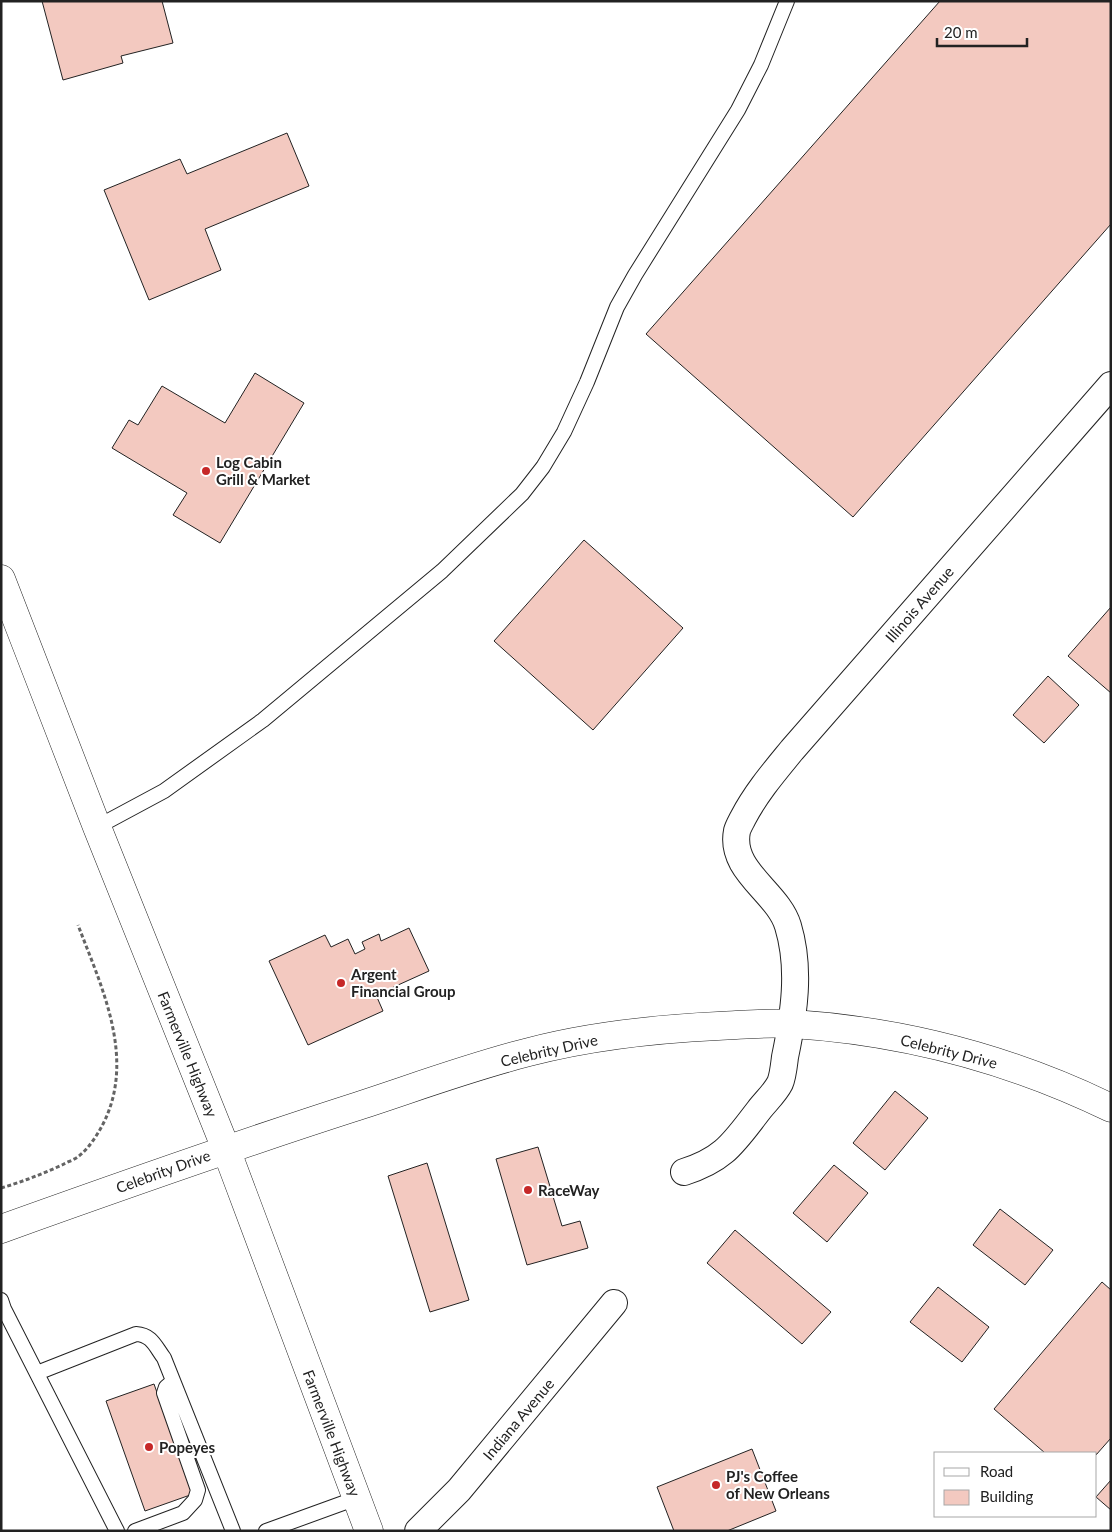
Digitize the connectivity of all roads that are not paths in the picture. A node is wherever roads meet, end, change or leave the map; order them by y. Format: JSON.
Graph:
{"nodes":[{"id":1,"x":787,"y":1,"type":"edge"},
{"id":2,"x":1111,"y":384,"type":"edge"},
{"id":3,"x":1,"y":579,"type":"edge"},
{"id":4,"x":97,"y":827,"type":"junction"},
{"id":5,"x":792,"y":1024,"type":"junction"},
{"id":6,"x":1111,"y":1108,"type":"edge"},
{"id":7,"x":226,"y":1149,"type":"junction"},
{"id":8,"x":684,"y":1172,"type":"dead end"},
{"id":9,"x":1,"y":1229,"type":"edge"},
{"id":10,"x":1,"y":1300,"type":"edge"},
{"id":11,"x":614,"y":1303,"type":"dead end"},
{"id":12,"x":37,"y":1373,"type":"junction"},
{"id":13,"x":173,"y":1381,"type":"junction"},
{"id":14,"x":357,"y":1498,"type":"junction"},
{"id":15,"x":117,"y":1531,"type":"edge"},
{"id":16,"x":135,"y":1531,"type":"edge"},
{"id":17,"x":233,"y":1531,"type":"edge"},
{"id":18,"x":266,"y":1531,"type":"edge"},
{"id":19,"x":369,"y":1531,"type":"edge"},
{"id":20,"x":418,"y":1531,"type":"edge"}],
"edges":[{"from":1,"to":4,"type":"lane"},
{"from":2,"to":5,"type":"street","name":"Illinois Avenue"},
{"from":3,"to":4,"type":"street","name":"Farmerville Highway"},
{"from":4,"to":7,"type":"street","name":"Farmerville Highway"},
{"from":5,"to":6,"type":"street","name":"Celebrity Drive"},
{"from":5,"to":7,"type":"street","name":"Celebrity Drive"},
{"from":5,"to":8,"type":"street"},
{"from":7,"to":9,"type":"street","name":"Celebrity Drive"},
{"from":7,"to":14,"type":"street","name":"Farmerville Highway"},
{"from":10,"to":12,"type":"lane"},
{"from":11,"to":20,"type":"street","name":"Indiana Avenue"},
{"from":12,"to":13,"type":"lane"},
{"from":12,"to":15,"type":"lane"},
{"from":13,"to":16,"type":"lane"},
{"from":13,"to":17,"type":"lane"},
{"from":14,"to":18,"type":"lane"},
{"from":14,"to":19,"type":"street","name":"Farmerville Highway"}]}
